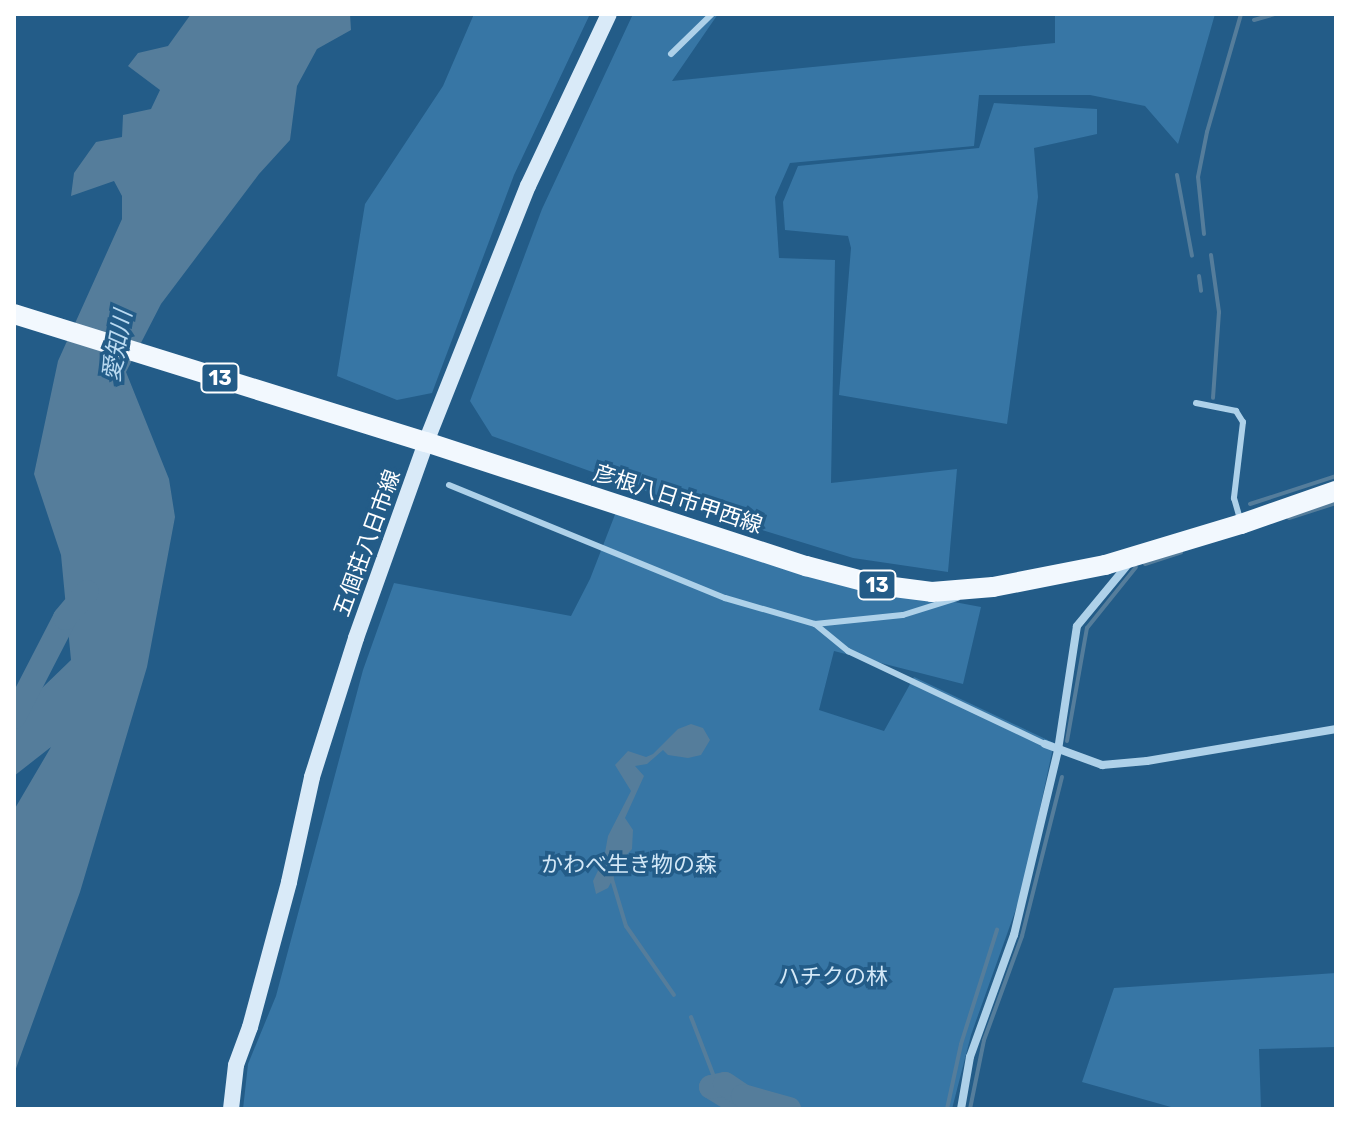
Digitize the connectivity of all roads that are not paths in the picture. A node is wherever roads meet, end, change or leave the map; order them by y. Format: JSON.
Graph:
{"nodes":[{"id":1,"x":609,"y":14,"type":"edge"},
{"id":2,"x":712,"y":14,"type":"edge"},
{"id":3,"x":671,"y":54,"type":"dead end"},
{"id":4,"x":14,"y":314,"type":"edge"},
{"id":5,"x":1196,"y":403,"type":"dead end"},
{"id":6,"x":426,"y":442,"type":"junction"},
{"id":7,"x":449,"y":485,"type":"dead end"},
{"id":8,"x":1336,"y":491,"type":"edge"},
{"id":9,"x":1241,"y":524,"type":"junction"},
{"id":10,"x":1133,"y":558,"type":"junction"},
{"id":11,"x":993,"y":587,"type":"junction"},
{"id":12,"x":815,"y":624,"type":"junction"},
{"id":13,"x":1336,"y":729,"type":"edge"},
{"id":14,"x":1045,"y":744,"type":"joint"},
{"id":15,"x":1058,"y":750,"type":"junction"},
{"id":16,"x":231,"y":1109,"type":"edge"},
{"id":17,"x":961,"y":1109,"type":"edge"}],
"edges":[{"from":1,"to":6,"type":"main road","name":"五個荘八日市線"},
{"from":2,"to":3,"type":"lane"},
{"from":4,"to":6,"type":"main road","name":"彦根八日市甲西線","number":"13"},
{"from":5,"to":9,"type":"lane"},
{"from":6,"to":11,"type":"main road","name":"彦根八日市甲西線","number":"13"},
{"from":6,"to":16,"type":"main road","name":"五個荘八日市線"},
{"from":7,"to":12,"type":"lane"},
{"from":8,"to":9,"type":"main road","name":"彦根八日市甲西線","number":"13"},
{"from":9,"to":10,"type":"main road","name":"彦根八日市甲西線","number":"13"},
{"from":10,"to":11,"type":"main road","name":"彦根八日市甲西線","number":"13"},
{"from":10,"to":15,"type":"street"},
{"from":11,"to":12,"type":"lane"},
{"from":12,"to":14,"type":"lane"},
{"from":13,"to":15,"type":"street"},
{"from":14,"to":15,"type":"street"},
{"from":15,"to":17,"type":"street"}]}
